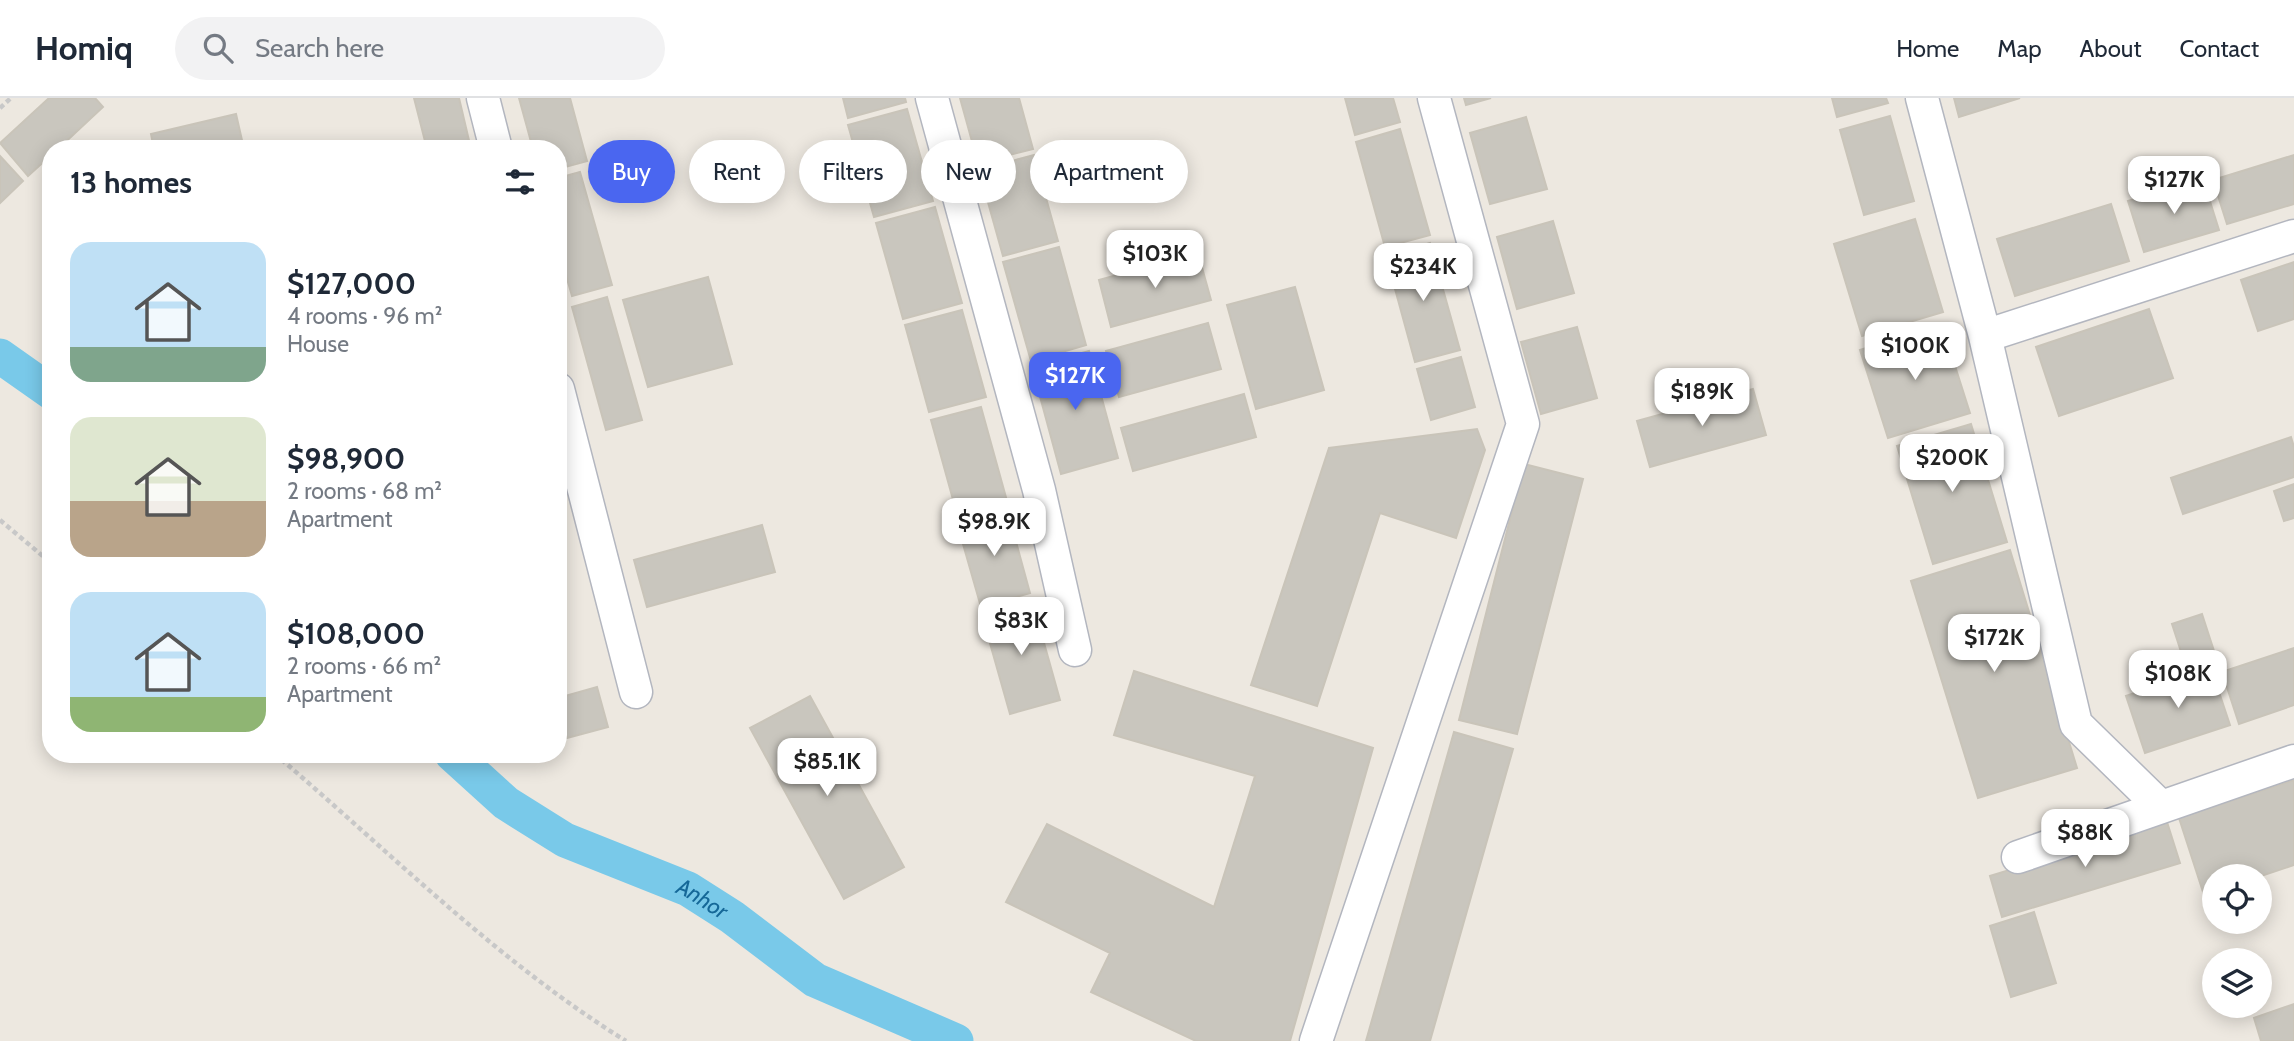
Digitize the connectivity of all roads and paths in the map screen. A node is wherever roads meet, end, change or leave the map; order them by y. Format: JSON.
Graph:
{"nodes":[{"id":1,"x":11,"y":98,"type":"edge"},
{"id":2,"x":483,"y":98,"type":"edge"},
{"id":3,"x":932,"y":98,"type":"edge"},
{"id":4,"x":1434,"y":98,"type":"edge"},
{"id":5,"x":1922,"y":98,"type":"edge"},
{"id":6,"x":0,"y":108,"type":"edge"},
{"id":7,"x":494,"y":140,"type":"edge"},
{"id":8,"x":2294,"y":236,"type":"edge"},
{"id":9,"x":1985,"y":336,"type":"junction"},
{"id":10,"x":567,"y":424,"type":"edge"},
{"id":11,"x":0,"y":520,"type":"edge"},
{"id":12,"x":42,"y":555,"type":"edge"},
{"id":13,"x":1074,"y":650,"type":"dead end"},
{"id":14,"x":636,"y":692,"type":"dead end"},
{"id":15,"x":2294,"y":761,"type":"edge"},
{"id":16,"x":285,"y":763,"type":"edge"},
{"id":17,"x":2161,"y":807,"type":"junction"},
{"id":18,"x":2018,"y":857,"type":"dead end"},
{"id":19,"x":626,"y":1041,"type":"edge"},
{"id":20,"x":1316,"y":1041,"type":"edge"}],
"edges":[{"from":1,"to":6,"type":"path"},
{"from":2,"to":7,"type":"street"},
{"from":3,"to":13,"type":"street"},
{"from":4,"to":20,"type":"street"},
{"from":5,"to":9,"type":"street"},
{"from":8,"to":9,"type":"street"},
{"from":9,"to":17,"type":"street"},
{"from":10,"to":14,"type":"street"},
{"from":11,"to":12,"type":"path"},
{"from":15,"to":17,"type":"street"},
{"from":16,"to":19,"type":"path"},
{"from":17,"to":18,"type":"street"}]}
